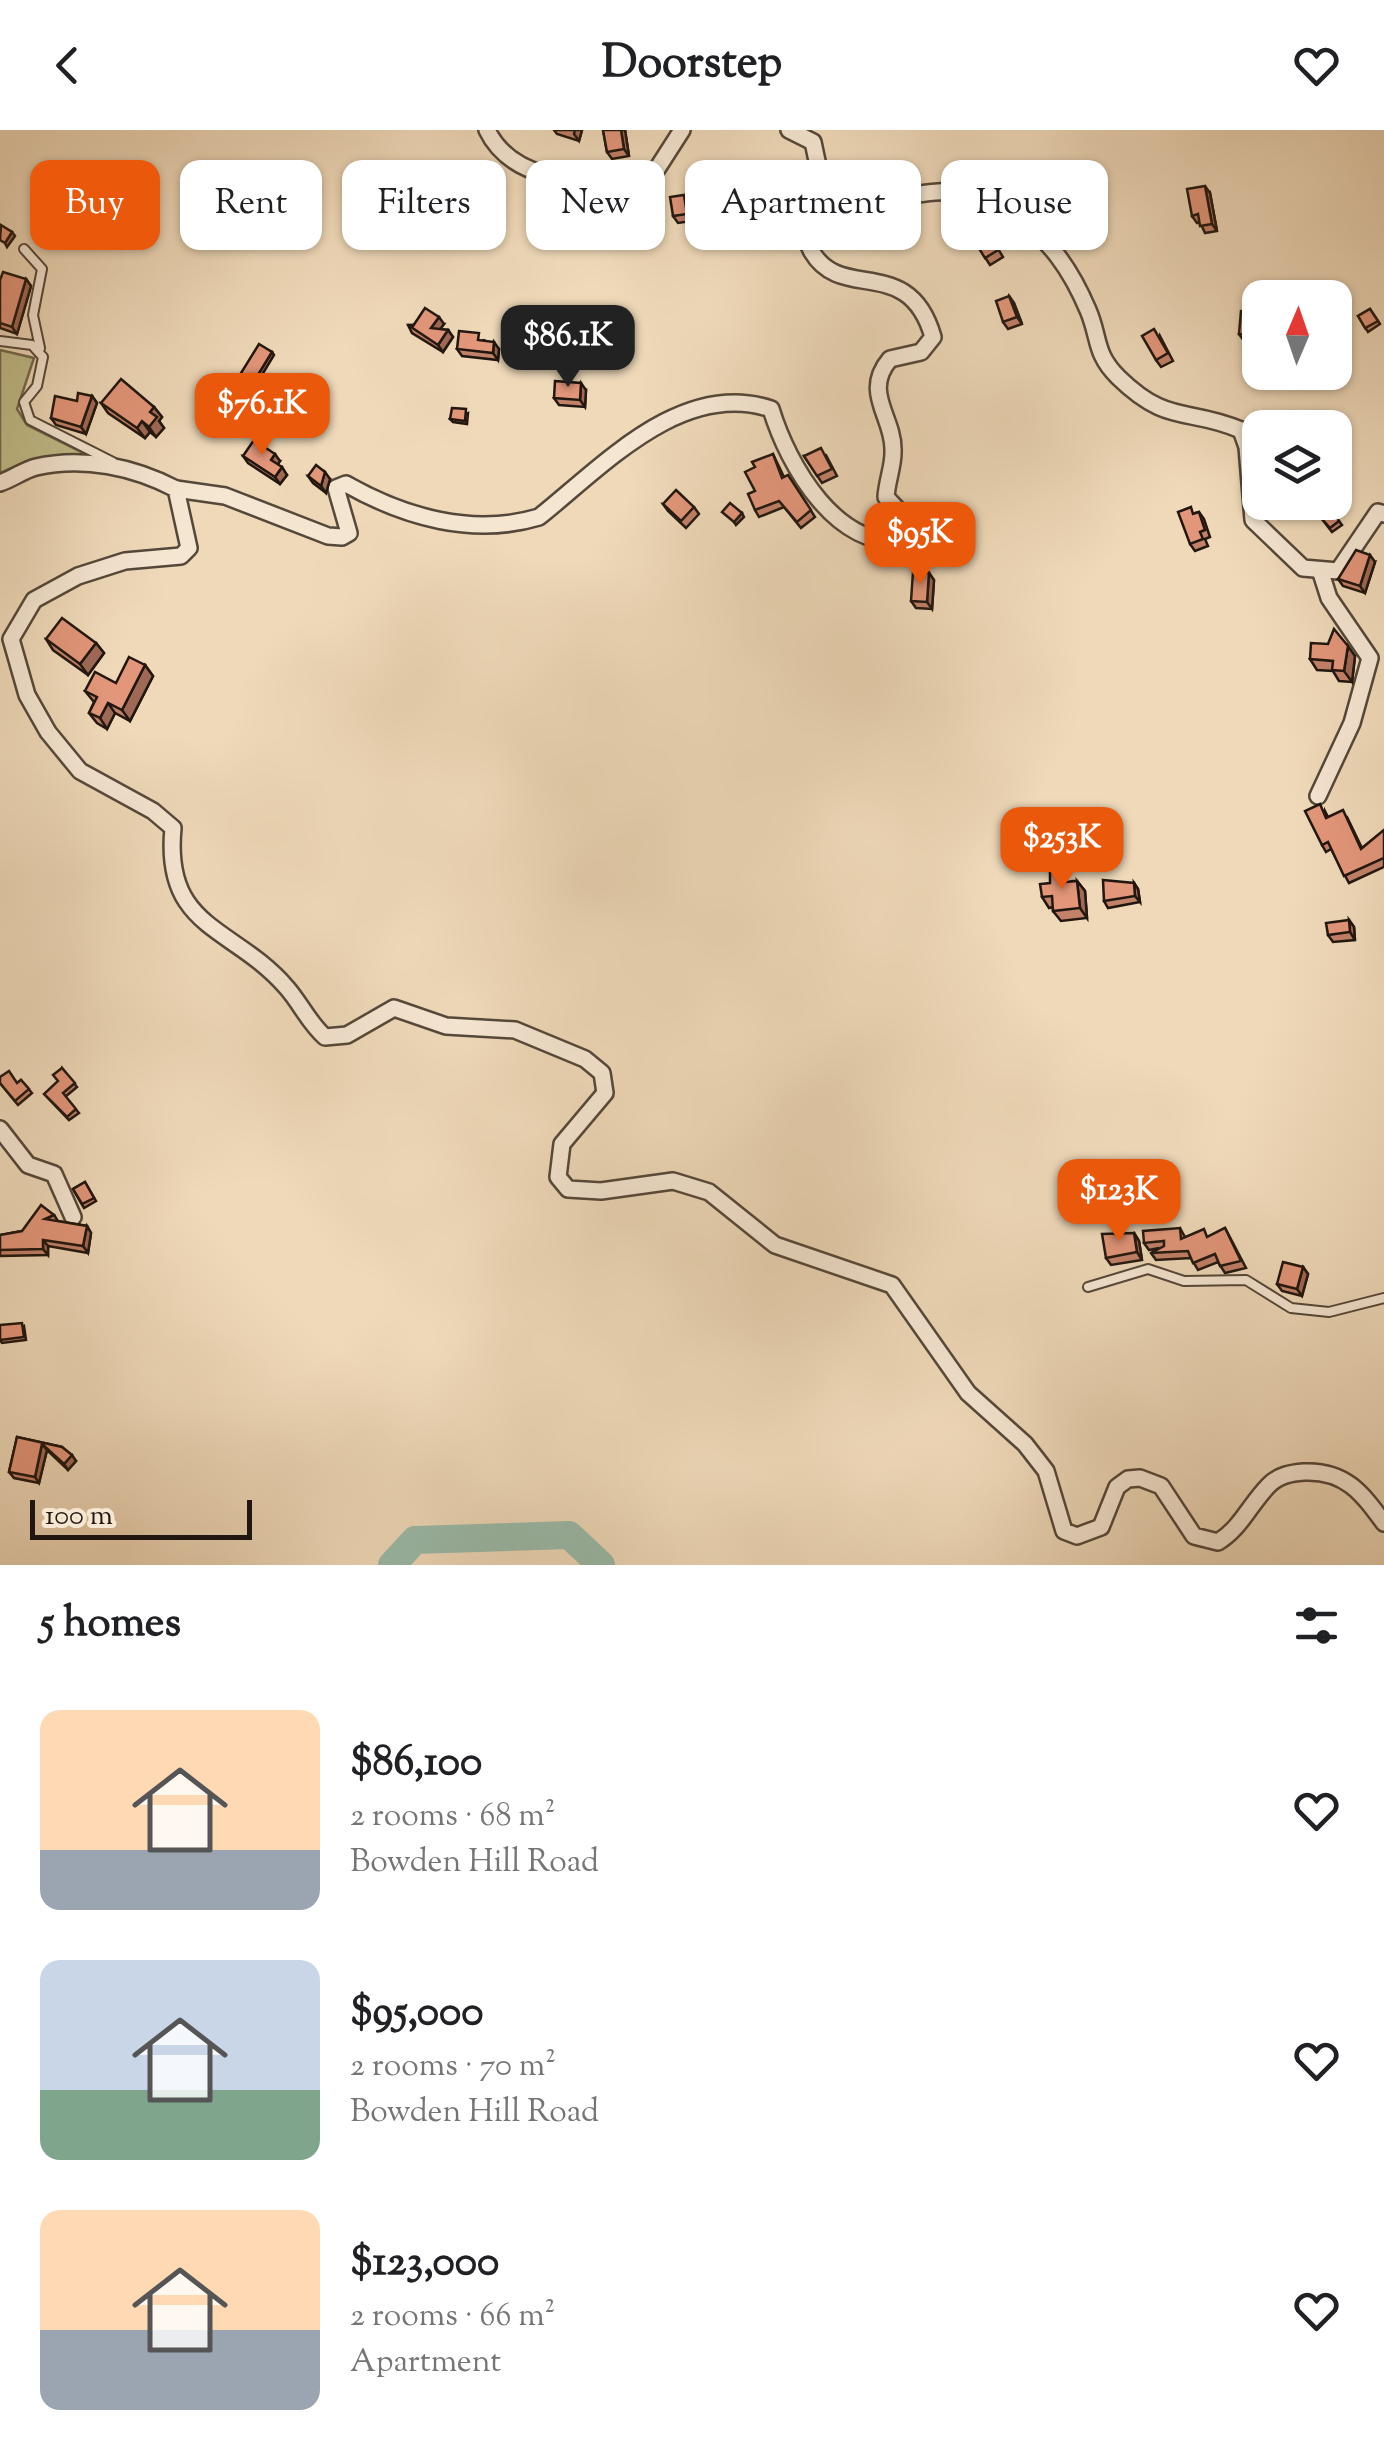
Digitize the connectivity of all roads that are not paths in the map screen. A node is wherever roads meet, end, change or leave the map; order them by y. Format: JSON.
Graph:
{"nodes":[{"id":1,"x":487,"y":130,"type":"edge"},
{"id":2,"x":682,"y":130,"type":"edge"},
{"id":3,"x":790,"y":130,"type":"edge"},
{"id":4,"x":817,"y":160,"type":"edge"},
{"id":5,"x":921,"y":197,"type":"edge"},
{"id":6,"x":24,"y":249,"type":"dead end"},
{"id":7,"x":812,"y":250,"type":"edge"},
{"id":8,"x":31,"y":297,"type":"dead end"},
{"id":9,"x":33,"y":316,"type":"junction"},
{"id":10,"x":0,"y":342,"type":"edge"},
{"id":11,"x":40,"y":348,"type":"junction"},
{"id":12,"x":126,"y":469,"type":"junction"},
{"id":13,"x":0,"y":484,"type":"edge"},
{"id":14,"x":176,"y":489,"type":"junction"},
{"id":15,"x":1384,"y":514,"type":"edge"},
{"id":16,"x":1321,"y":573,"type":"junction"},
{"id":17,"x":1318,"y":796,"type":"dead end"},
{"id":18,"x":0,"y":1129,"type":"edge"},
{"id":19,"x":73,"y":1217,"type":"dead end"},
{"id":20,"x":1088,"y":1287,"type":"dead end"},
{"id":21,"x":1384,"y":1298,"type":"edge"},
{"id":22,"x":1384,"y":1524,"type":"edge"}],
"edges":[{"from":1,"to":2,"type":"street"},
{"from":3,"to":4,"type":"street"},
{"from":5,"to":16,"type":"street"},
{"from":6,"to":9,"type":"lane"},
{"from":7,"to":14,"type":"street"},
{"from":8,"to":9,"type":"lane"},
{"from":9,"to":11,"type":"lane"},
{"from":10,"to":11,"type":"lane"},
{"from":11,"to":12,"type":"lane"},
{"from":12,"to":13,"type":"street"},
{"from":12,"to":14,"type":"street"},
{"from":14,"to":22,"type":"street"},
{"from":15,"to":16,"type":"street"},
{"from":16,"to":17,"type":"street"},
{"from":18,"to":19,"type":"street"},
{"from":20,"to":21,"type":"lane"}]}
